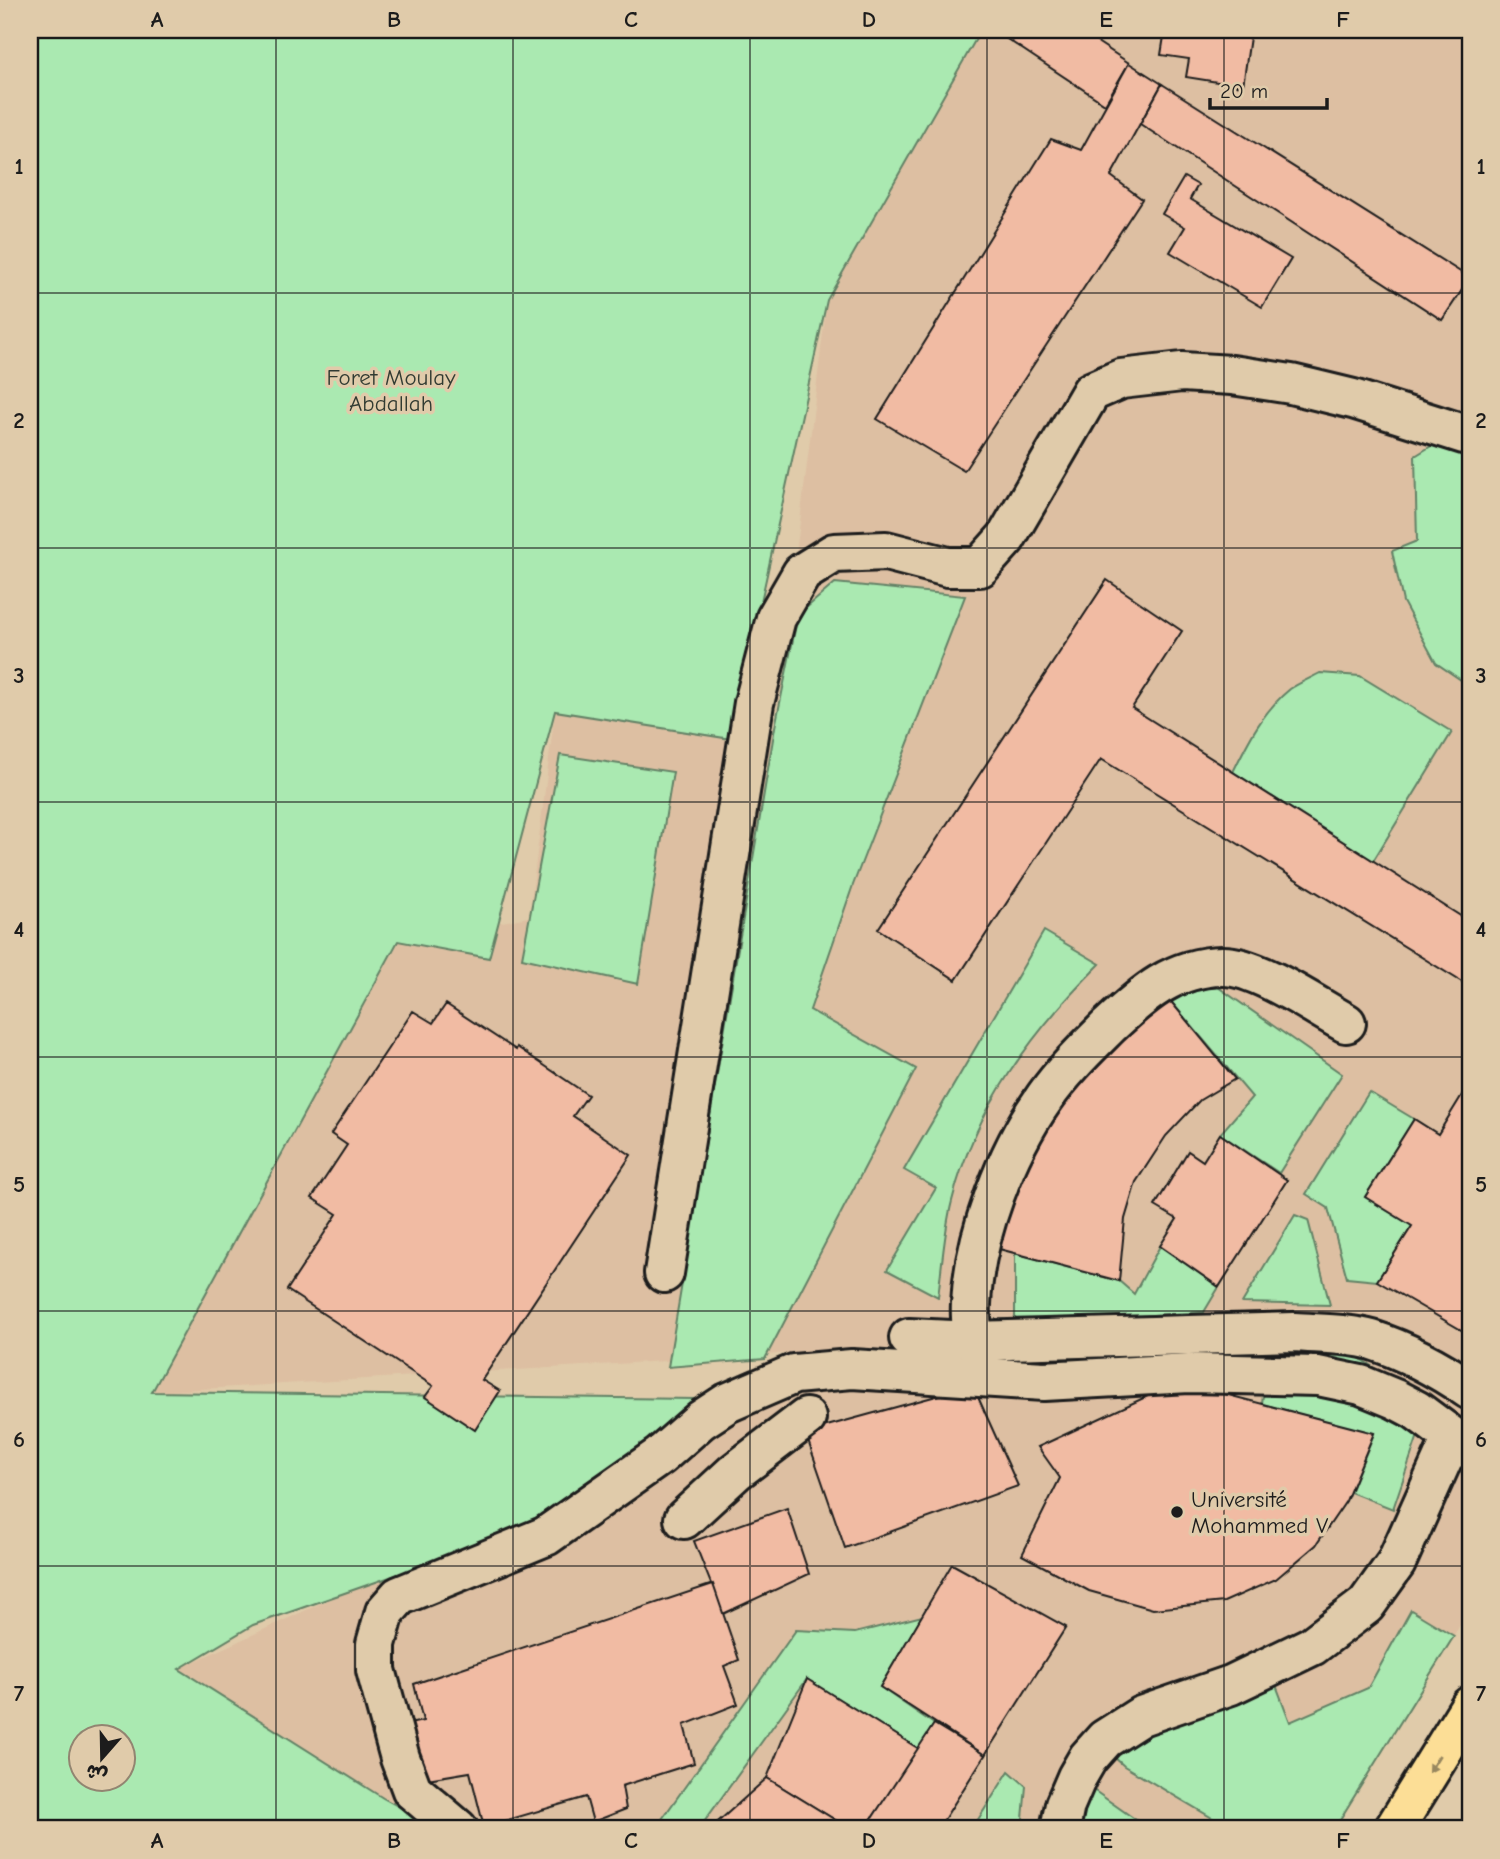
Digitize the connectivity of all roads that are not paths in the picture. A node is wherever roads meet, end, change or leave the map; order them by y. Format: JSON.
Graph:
{"nodes":[{"id":1,"x":1470,"y":436,"type":"edge"},
{"id":2,"x":1346,"y":1023,"type":"dead end"},
{"id":3,"x":664,"y":1273,"type":"dead end"},
{"id":4,"x":909,"y":1338,"type":"dead end"},
{"id":5,"x":973,"y":1341,"type":"junction"},
{"id":6,"x":1470,"y":1390,"type":"edge"},
{"id":7,"x":806,"y":1418,"type":"dead end"},
{"id":8,"x":1461,"y":1444,"type":"edge"},
{"id":9,"x":660,"y":1456,"type":"junction"},
{"id":10,"x":1470,"y":1706,"type":"edge"},
{"id":11,"x":458,"y":1829,"type":"edge"},
{"id":12,"x":1060,"y":1829,"type":"edge"},
{"id":13,"x":1394,"y":1829,"type":"edge"}],
"edges":[{"from":1,"to":3,"type":"lane"},
{"from":2,"to":5,"type":"lane"},
{"from":4,"to":5,"type":"lane"},
{"from":5,"to":6,"type":"lane"},
{"from":7,"to":9,"type":"lane"},
{"from":8,"to":9,"type":"lane"},
{"from":8,"to":12,"type":"lane"},
{"from":9,"to":11,"type":"lane"},
{"from":10,"to":13,"type":"main road","one_way":true}]}
